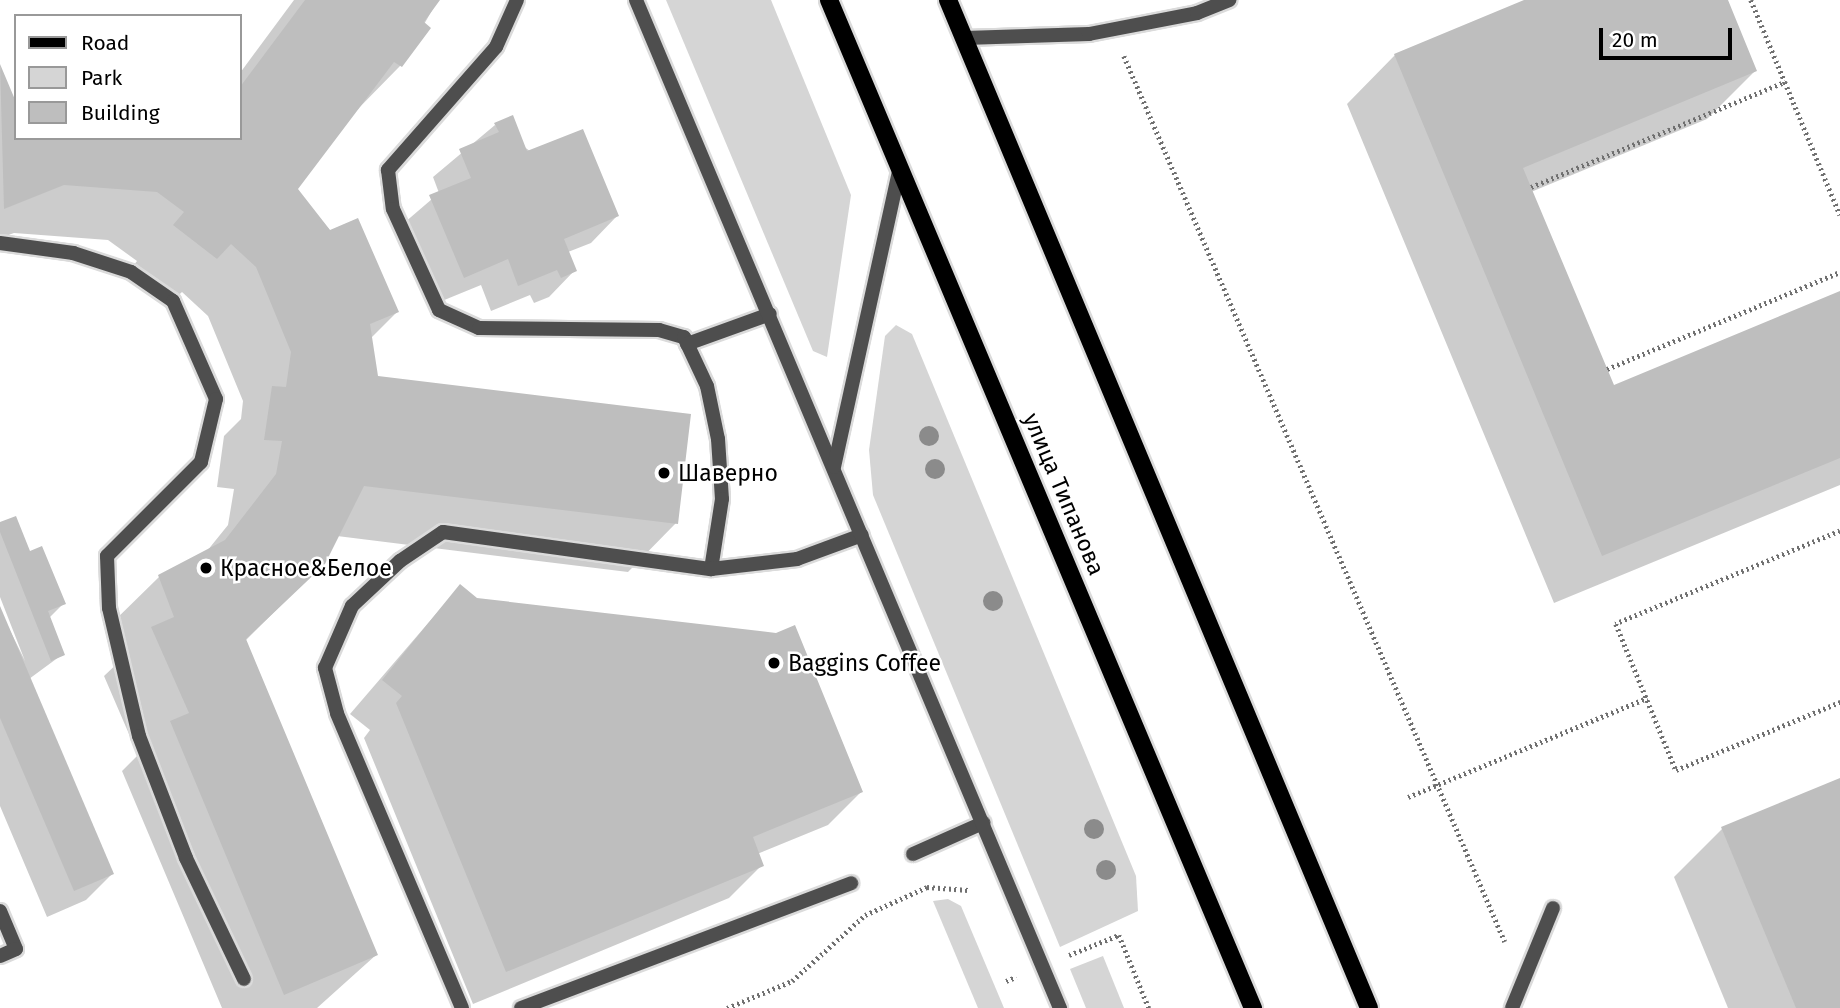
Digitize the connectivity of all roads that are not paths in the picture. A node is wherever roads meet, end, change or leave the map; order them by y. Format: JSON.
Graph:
{"nodes":[{"id":1,"x":517,"y":0,"type":"edge"},
{"id":2,"x":636,"y":0,"type":"edge"},
{"id":3,"x":829,"y":0,"type":"edge"},
{"id":4,"x":948,"y":0,"type":"edge"},
{"id":5,"x":1229,"y":0,"type":"edge"},
{"id":6,"x":965,"y":37,"type":"junction"},
{"id":7,"x":900,"y":165,"type":"junction"},
{"id":8,"x":0,"y":243,"type":"edge"},
{"id":9,"x":770,"y":314,"type":"junction"},
{"id":10,"x":687,"y":344,"type":"junction"},
{"id":11,"x":834,"y":467,"type":"junction"},
{"id":12,"x":862,"y":535,"type":"junction"},
{"id":13,"x":711,"y":569,"type":"junction"},
{"id":14,"x":983,"y":823,"type":"junction"},
{"id":15,"x":913,"y":854,"type":"dead end"},
{"id":16,"x":851,"y":883,"type":"dead end"},
{"id":17,"x":1553,"y":908,"type":"dead end"},
{"id":18,"x":0,"y":911,"type":"edge"},
{"id":19,"x":0,"y":956,"type":"edge"},
{"id":20,"x":244,"y":979,"type":"dead end"},
{"id":21,"x":462,"y":1008,"type":"edge"},
{"id":22,"x":521,"y":1008,"type":"edge"},
{"id":23,"x":1060,"y":1008,"type":"edge"},
{"id":24,"x":1253,"y":1008,"type":"edge"},
{"id":25,"x":1369,"y":1008,"type":"edge"},
{"id":26,"x":1512,"y":1008,"type":"edge"}],
"edges":[{"from":1,"to":10,"type":"street"},
{"from":2,"to":9,"type":"street"},
{"from":3,"to":7,"type":"main road","name":"улица Типанова"},
{"from":4,"to":6,"type":"main road"},
{"from":5,"to":6,"type":"street"},
{"from":6,"to":25,"type":"main road"},
{"from":7,"to":11,"type":"street"},
{"from":7,"to":24,"type":"main road","name":"улица Типанова"},
{"from":8,"to":20,"type":"street"},
{"from":9,"to":10,"type":"street"},
{"from":9,"to":11,"type":"street"},
{"from":10,"to":13,"type":"street"},
{"from":11,"to":12,"type":"street"},
{"from":12,"to":13,"type":"street"},
{"from":12,"to":14,"type":"street"},
{"from":13,"to":21,"type":"street"},
{"from":14,"to":15,"type":"street"},
{"from":14,"to":23,"type":"street"},
{"from":16,"to":22,"type":"street"},
{"from":17,"to":26,"type":"street"},
{"from":18,"to":19,"type":"street"}]}
